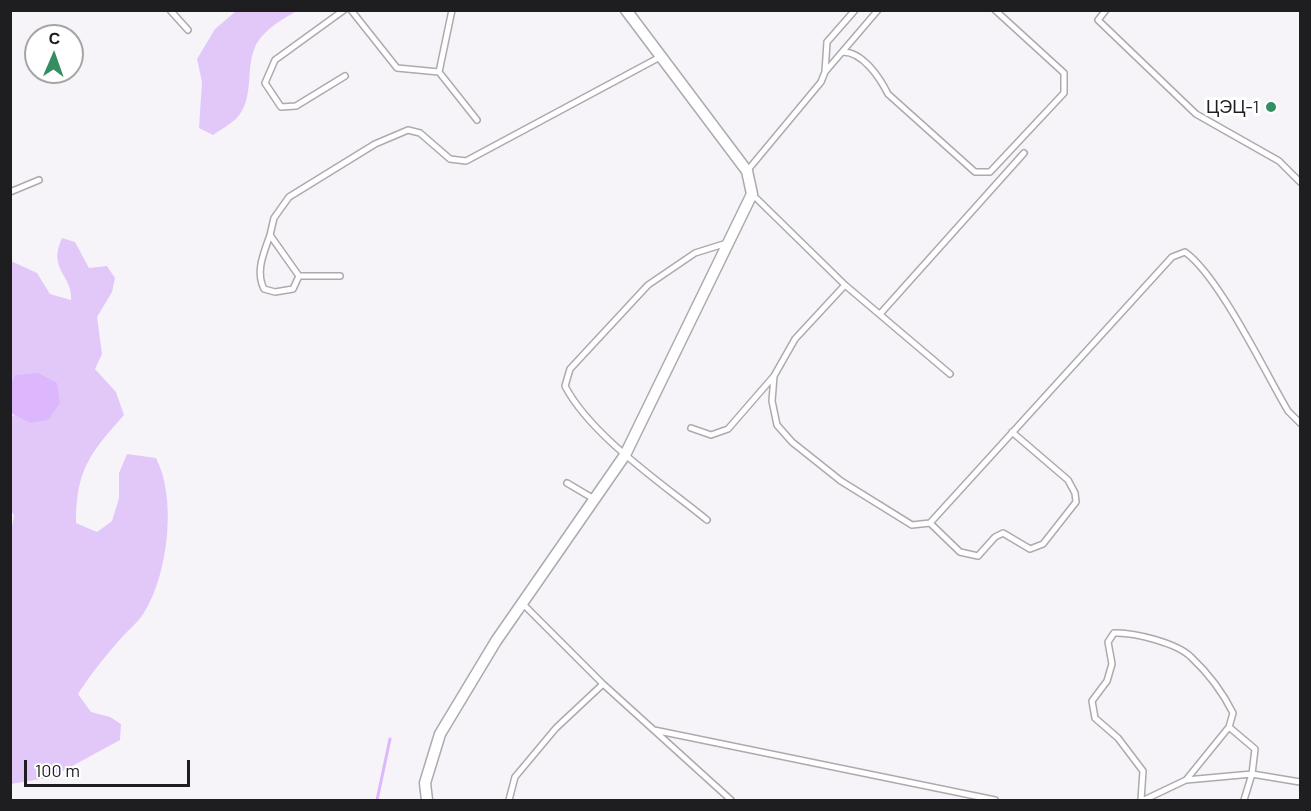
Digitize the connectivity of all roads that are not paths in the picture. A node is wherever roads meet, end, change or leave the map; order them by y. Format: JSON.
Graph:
{"nodes":[{"id":1,"x":170,"y":10,"type":"edge"},
{"id":2,"x":344,"y":10,"type":"edge"},
{"id":3,"x":351,"y":10,"type":"edge"},
{"id":4,"x":442,"y":10,"type":"edge"},
{"id":5,"x":626,"y":10,"type":"edge"},
{"id":6,"x":855,"y":10,"type":"edge"},
{"id":7,"x":878,"y":10,"type":"edge"},
{"id":8,"x":995,"y":10,"type":"edge"},
{"id":9,"x":1106,"y":10,"type":"edge"},
{"id":10,"x":450,"y":13,"type":"edge"},
{"id":11,"x":188,"y":30,"type":"dead end"},
{"id":12,"x":843,"y":52,"type":"junction"},
{"id":13,"x":660,"y":57,"type":"junction"},
{"id":14,"x":439,"y":72,"type":"junction"},
{"id":15,"x":825,"y":72,"type":"junction"},
{"id":16,"x":345,"y":76,"type":"dead end"},
{"id":17,"x":477,"y":120,"type":"dead end"},
{"id":18,"x":1024,"y":153,"type":"dead end"},
{"id":19,"x":747,"y":171,"type":"junction"},
{"id":20,"x":39,"y":180,"type":"dead end"},
{"id":21,"x":1300,"y":182,"type":"edge"},
{"id":22,"x":10,"y":192,"type":"edge"},
{"id":23,"x":752,"y":194,"type":"junction"},
{"id":24,"x":270,"y":235,"type":"junction"},
{"id":25,"x":729,"y":242,"type":"junction"},
{"id":26,"x":299,"y":276,"type":"junction"},
{"id":27,"x":340,"y":276,"type":"dead end"},
{"id":28,"x":845,"y":285,"type":"junction"},
{"id":29,"x":880,"y":314,"type":"junction"},
{"id":30,"x":950,"y":374,"type":"dead end"},
{"id":31,"x":774,"y":376,"type":"junction"},
{"id":32,"x":1300,"y":423,"type":"edge"},
{"id":33,"x":691,"y":428,"type":"dead end"},
{"id":34,"x":1012,"y":432,"type":"junction"},
{"id":35,"x":625,"y":455,"type":"junction"},
{"id":36,"x":567,"y":483,"type":"dead end"},
{"id":37,"x":594,"y":499,"type":"junction"},
{"id":38,"x":707,"y":520,"type":"dead end"},
{"id":39,"x":930,"y":523,"type":"junction"},
{"id":40,"x":522,"y":603,"type":"junction"},
{"id":41,"x":603,"y":684,"type":"junction"},
{"id":42,"x":1229,"y":727,"type":"junction"},
{"id":43,"x":654,"y":730,"type":"junction"},
{"id":44,"x":1252,"y":774,"type":"junction"},
{"id":45,"x":1186,"y":780,"type":"junction"},
{"id":46,"x":1300,"y":782,"type":"edge"},
{"id":47,"x":427,"y":801,"type":"edge"},
{"id":48,"x":508,"y":801,"type":"edge"},
{"id":49,"x":731,"y":801,"type":"edge"},
{"id":50,"x":995,"y":801,"type":"edge"},
{"id":51,"x":1143,"y":801,"type":"edge"},
{"id":52,"x":1244,"y":801,"type":"edge"}],
"edges":[{"from":1,"to":11,"type":"lane"},
{"from":2,"to":16,"type":"lane"},
{"from":3,"to":14,"type":"lane"},
{"from":4,"to":10,"type":"lane"},
{"from":5,"to":13,"type":"street"},
{"from":6,"to":15,"type":"lane"},
{"from":7,"to":12,"type":"lane"},
{"from":8,"to":12,"type":"lane"},
{"from":9,"to":21,"type":"lane"},
{"from":10,"to":14,"type":"lane"},
{"from":12,"to":15,"type":"lane"},
{"from":13,"to":19,"type":"street"},
{"from":13,"to":24,"type":"lane"},
{"from":14,"to":17,"type":"lane"},
{"from":15,"to":19,"type":"lane"},
{"from":18,"to":29,"type":"lane"},
{"from":19,"to":23,"type":"street"},
{"from":20,"to":22,"type":"lane"},
{"from":23,"to":25,"type":"street"},
{"from":23,"to":28,"type":"lane"},
{"from":24,"to":26,"type":"lane"},
{"from":24,"to":26,"type":"lane"},
{"from":25,"to":35,"type":"street"},
{"from":25,"to":35,"type":"lane"},
{"from":26,"to":27,"type":"lane"},
{"from":28,"to":29,"type":"lane"},
{"from":28,"to":31,"type":"lane"},
{"from":29,"to":30,"type":"lane"},
{"from":31,"to":33,"type":"lane"},
{"from":31,"to":39,"type":"lane"},
{"from":32,"to":34,"type":"lane"},
{"from":34,"to":39,"type":"lane"},
{"from":34,"to":39,"type":"lane"},
{"from":35,"to":37,"type":"street"},
{"from":35,"to":38,"type":"lane"},
{"from":36,"to":37,"type":"lane"},
{"from":37,"to":40,"type":"street"},
{"from":40,"to":41,"type":"lane"},
{"from":40,"to":47,"type":"street"},
{"from":41,"to":43,"type":"lane"},
{"from":41,"to":48,"type":"lane"},
{"from":42,"to":44,"type":"lane"},
{"from":42,"to":45,"type":"lane"},
{"from":42,"to":51,"type":"lane"},
{"from":43,"to":49,"type":"lane"},
{"from":43,"to":50,"type":"lane"},
{"from":44,"to":45,"type":"lane"},
{"from":44,"to":46,"type":"lane"},
{"from":44,"to":52,"type":"lane"},
{"from":45,"to":51,"type":"lane"}]}
